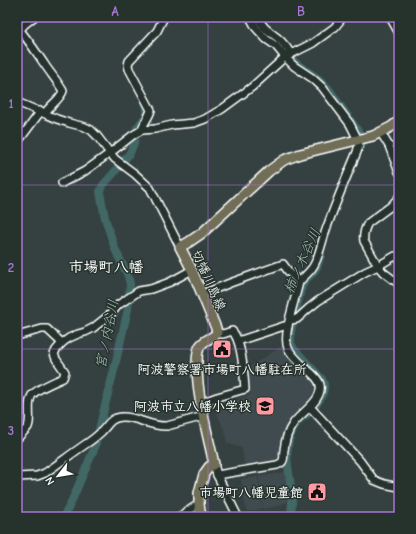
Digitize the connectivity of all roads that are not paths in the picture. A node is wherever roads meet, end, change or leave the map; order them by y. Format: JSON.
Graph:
{"nodes":[{"id":1,"x":34,"y":17,"type":"edge"},
{"id":2,"x":164,"y":17,"type":"edge"},
{"id":3,"x":250,"y":17,"type":"edge"},
{"id":4,"x":258,"y":17,"type":"edge"},
{"id":5,"x":344,"y":17,"type":"edge"},
{"id":6,"x":390,"y":17,"type":"edge"},
{"id":7,"x":18,"y":30,"type":"edge"},
{"id":8,"x":399,"y":33,"type":"edge"},
{"id":9,"x":288,"y":56,"type":"junction"},
{"id":10,"x":17,"y":102,"type":"edge"},
{"id":11,"x":43,"y":112,"type":"junction"},
{"id":12,"x":399,"y":120,"type":"edge"},
{"id":13,"x":138,"y":132,"type":"junction"},
{"id":14,"x":381,"y":133,"type":"junction"},
{"id":15,"x":360,"y":139,"type":"junction"},
{"id":16,"x":17,"y":143,"type":"edge"},
{"id":17,"x":110,"y":153,"type":"junction"},
{"id":18,"x":399,"y":172,"type":"edge"},
{"id":19,"x":62,"y":183,"type":"dead end"},
{"id":20,"x":399,"y":197,"type":"edge"},
{"id":21,"x":180,"y":247,"type":"junction"},
{"id":22,"x":399,"y":258,"type":"edge"},
{"id":23,"x":378,"y":266,"type":"junction"},
{"id":24,"x":192,"y":270,"type":"junction"},
{"id":25,"x":300,"y":282,"type":"junction"},
{"id":26,"x":399,"y":284,"type":"edge"},
{"id":27,"x":203,"y":294,"type":"junction"},
{"id":28,"x":291,"y":321,"type":"junction"},
{"id":29,"x":217,"y":333,"type":"junction"},
{"id":30,"x":17,"y":336,"type":"edge"},
{"id":31,"x":238,"y":341,"type":"junction"},
{"id":32,"x":62,"y":343,"type":"junction"},
{"id":33,"x":201,"y":403,"type":"junction"},
{"id":34,"x":310,"y":407,"type":"junction"},
{"id":35,"x":204,"y":416,"type":"junction"},
{"id":36,"x":17,"y":439,"type":"edge"},
{"id":37,"x":214,"y":464,"type":"junction"},
{"id":38,"x":217,"y":475,"type":"junction"},
{"id":39,"x":17,"y":477,"type":"edge"},
{"id":40,"x":399,"y":487,"type":"edge"},
{"id":41,"x":199,"y":504,"type":"junction"},
{"id":42,"x":179,"y":517,"type":"edge"},
{"id":43,"x":201,"y":517,"type":"edge"},
{"id":44,"x":238,"y":517,"type":"edge"}],
"edges":[{"from":1,"to":7,"type":"street"},
{"from":2,"to":13,"type":"street"},
{"from":3,"to":9,"type":"street"},
{"from":4,"to":9,"type":"street"},
{"from":5,"to":9,"type":"street"},
{"from":6,"to":8,"type":"street"},
{"from":7,"to":11,"type":"street"},
{"from":9,"to":13,"type":"street"},
{"from":9,"to":15,"type":"street"},
{"from":10,"to":11,"type":"street"},
{"from":11,"to":16,"type":"street"},
{"from":11,"to":17,"type":"street"},
{"from":12,"to":14,"type":"main road","name":"切幡川島線"},
{"from":13,"to":17,"type":"street"},
{"from":14,"to":15,"type":"main road","name":"切幡川島線"},
{"from":14,"to":18,"type":"street"},
{"from":15,"to":21,"type":"main road","name":"切幡川島線"},
{"from":15,"to":25,"type":"street"},
{"from":17,"to":19,"type":"street"},
{"from":17,"to":21,"type":"street"},
{"from":20,"to":23,"type":"street"},
{"from":21,"to":24,"type":"main road","name":"切幡川島線"},
{"from":22,"to":23,"type":"street"},
{"from":23,"to":26,"type":"street"},
{"from":23,"to":28,"type":"street"},
{"from":24,"to":27,"type":"main road","name":"切幡川島線"},
{"from":24,"to":32,"type":"street"},
{"from":25,"to":27,"type":"street"},
{"from":25,"to":28,"type":"street"},
{"from":27,"to":29,"type":"main road","name":"切幡川島線"},
{"from":28,"to":31,"type":"street"},
{"from":28,"to":34,"type":"street"},
{"from":29,"to":31,"type":"street"},
{"from":29,"to":33,"type":"main road"},
{"from":30,"to":32,"type":"street"},
{"from":31,"to":33,"type":"street"},
{"from":32,"to":36,"type":"street"},
{"from":33,"to":35,"type":"main road"},
{"from":34,"to":38,"type":"street"},
{"from":34,"to":40,"type":"street"},
{"from":35,"to":37,"type":"main road"},
{"from":35,"to":39,"type":"street"},
{"from":37,"to":38,"type":"street"},
{"from":37,"to":41,"type":"main road"},
{"from":38,"to":44,"type":"street"},
{"from":41,"to":42,"type":"street"},
{"from":41,"to":43,"type":"main road"}]}
